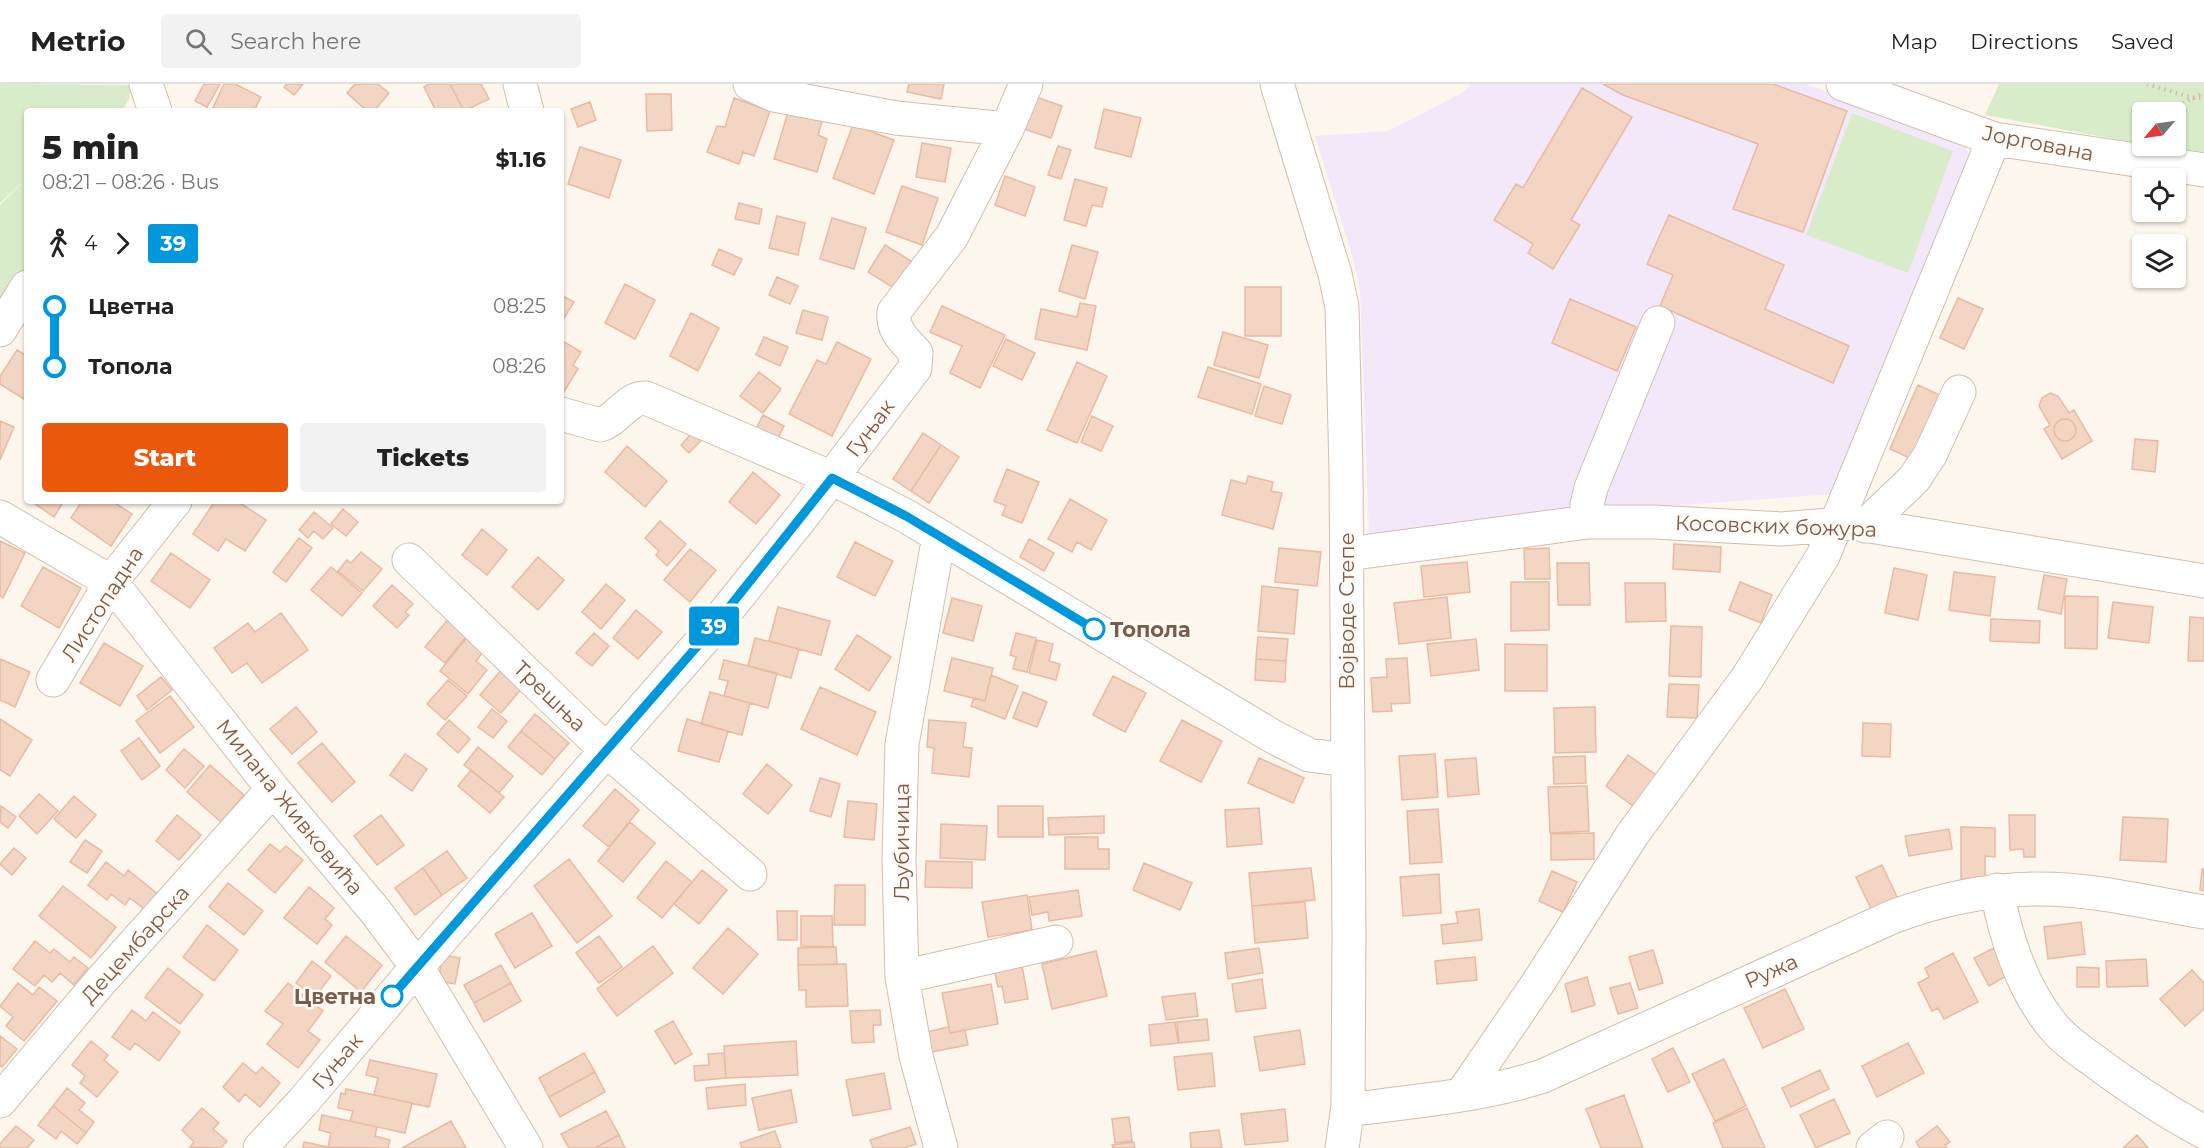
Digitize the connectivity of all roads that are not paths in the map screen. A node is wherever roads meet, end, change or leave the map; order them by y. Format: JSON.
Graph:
{"nodes":[{"id":1,"x":520,"y":84,"type":"edge"},
{"id":2,"x":750,"y":84,"type":"edge"},
{"id":3,"x":1026,"y":84,"type":"edge"},
{"id":4,"x":1277,"y":84,"type":"edge"},
{"id":5,"x":1843,"y":84,"type":"edge"},
{"id":6,"x":525,"y":108,"type":"edge"},
{"id":7,"x":1008,"y":129,"type":"junction"},
{"id":8,"x":1994,"y":139,"type":"junction"},
{"id":9,"x":2204,"y":170,"type":"edge"},
{"id":10,"x":24,"y":292,"type":"edge"},
{"id":11,"x":1658,"y":323,"type":"dead end"},
{"id":12,"x":0,"y":330,"type":"edge"},
{"id":13,"x":1959,"y":392,"type":"dead end"},
{"id":14,"x":564,"y":415,"type":"edge"},
{"id":15,"x":832,"y":478,"type":"junction"},
{"id":16,"x":173,"y":504,"type":"edge"},
{"id":17,"x":0,"y":517,"type":"edge"},
{"id":18,"x":1588,"y":522,"type":"junction"},
{"id":19,"x":1850,"y":525,"type":"junction"},
{"id":20,"x":939,"y":536,"type":"junction"},
{"id":21,"x":1347,"y":554,"type":"junction"},
{"id":22,"x":409,"y":560,"type":"dead end"},
{"id":23,"x":2204,"y":581,"type":"edge"},
{"id":24,"x":111,"y":582,"type":"junction"},
{"id":25,"x":53,"y":680,"type":"dead end"},
{"id":26,"x":605,"y":749,"type":"junction"},
{"id":27,"x":1347,"y":760,"type":"junction"},
{"id":28,"x":273,"y":789,"type":"junction"},
{"id":29,"x":750,"y":874,"type":"dead end"},
{"id":30,"x":1998,"y":891,"type":"junction"},
{"id":31,"x":2204,"y":912,"type":"edge"},
{"id":32,"x":1056,"y":942,"type":"dead end"},
{"id":33,"x":417,"y":966,"type":"junction"},
{"id":34,"x":902,"y":977,"type":"junction"},
{"id":35,"x":1462,"y":1094,"type":"junction"},
{"id":36,"x":0,"y":1101,"type":"edge"},
{"id":37,"x":1348,"y":1106,"type":"junction"},
{"id":38,"x":2204,"y":1132,"type":"edge"},
{"id":39,"x":260,"y":1148,"type":"edge"},
{"id":40,"x":526,"y":1148,"type":"edge"},
{"id":41,"x":941,"y":1148,"type":"edge"},
{"id":42,"x":1342,"y":1148,"type":"edge"}],
"edges":[{"from":1,"to":6,"type":"street"},
{"from":2,"to":7,"type":"street"},
{"from":3,"to":7,"type":"street","name":"Гуњак"},
{"from":4,"to":21,"type":"street","name":"Војводе Степе"},
{"from":5,"to":8,"type":"street","name":"Јоргована"},
{"from":7,"to":15,"type":"street","name":"Гуњак"},
{"from":8,"to":9,"type":"street","name":"Јоргована"},
{"from":8,"to":19,"type":"street"},
{"from":10,"to":12,"type":"street"},
{"from":11,"to":18,"type":"street"},
{"from":13,"to":19,"type":"street"},
{"from":14,"to":15,"type":"street"},
{"from":15,"to":20,"type":"street"},
{"from":15,"to":26,"type":"street","name":"Гуњак"},
{"from":16,"to":24,"type":"street","name":"Листопадна"},
{"from":17,"to":24,"type":"street","name":"Милана Живковића"},
{"from":18,"to":19,"type":"street","name":"Косовских божура"},
{"from":18,"to":21,"type":"street","name":"Косовских божура"},
{"from":19,"to":23,"type":"street","name":"Косовских божура"},
{"from":19,"to":35,"type":"street"},
{"from":20,"to":27,"type":"street"},
{"from":20,"to":34,"type":"street","name":"Љубичица"},
{"from":21,"to":27,"type":"street","name":"Војводе Степе"},
{"from":22,"to":26,"type":"street","name":"Трешња"},
{"from":24,"to":25,"type":"street","name":"Листопадна"},
{"from":24,"to":28,"type":"street","name":"Милана Живковића"},
{"from":26,"to":29,"type":"street","name":"Трешња"},
{"from":26,"to":33,"type":"street","name":"Гуњак"},
{"from":27,"to":37,"type":"street","name":"Војводе Степе"},
{"from":28,"to":33,"type":"street","name":"Милана Живковића"},
{"from":28,"to":36,"type":"street","name":"Децембарска"},
{"from":30,"to":31,"type":"street","name":"Ружа"},
{"from":30,"to":35,"type":"street","name":"Ружа"},
{"from":30,"to":38,"type":"street"},
{"from":32,"to":34,"type":"street"},
{"from":33,"to":39,"type":"street","name":"Гуњак"},
{"from":33,"to":40,"type":"street","name":"Милана Живковића"},
{"from":34,"to":41,"type":"street","name":"Љубичица"},
{"from":35,"to":37,"type":"street","name":"Ружа"},
{"from":37,"to":42,"type":"street","name":"Војводе Степе"}]}
